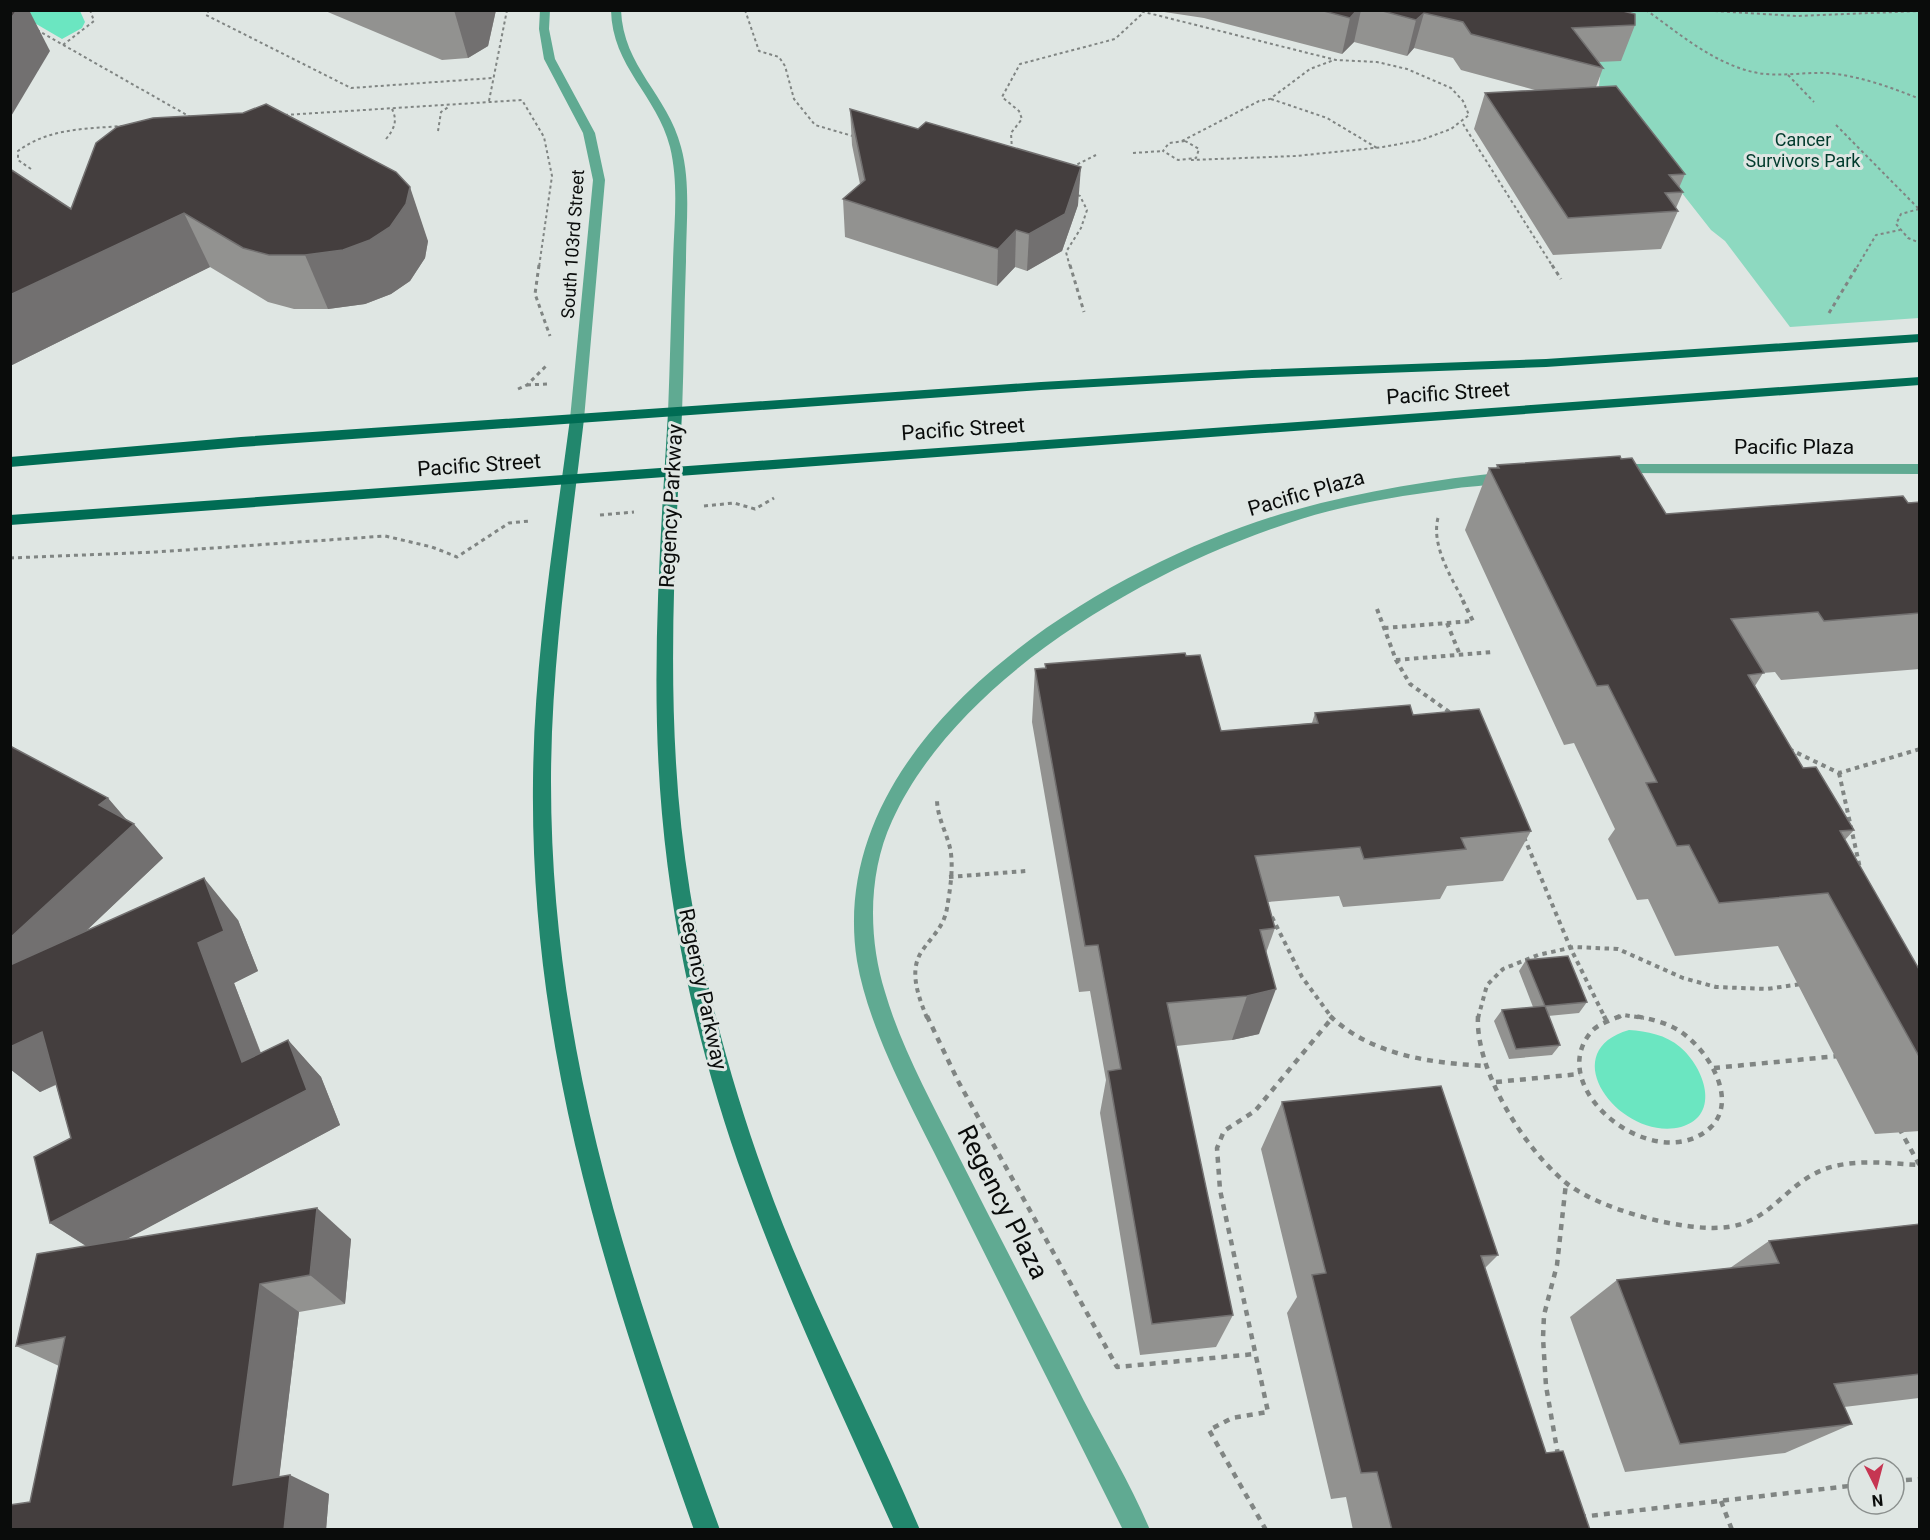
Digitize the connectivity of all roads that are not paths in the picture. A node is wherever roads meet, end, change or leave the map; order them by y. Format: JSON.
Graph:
{"nodes":[{"id":1,"x":545,"y":10,"type":"edge"},
{"id":2,"x":616,"y":10,"type":"edge"},
{"id":3,"x":1920,"y":338,"type":"edge"},
{"id":4,"x":1920,"y":381,"type":"edge"},
{"id":5,"x":675,"y":413,"type":"junction"},
{"id":6,"x":577,"y":419,"type":"junction"},
{"id":7,"x":10,"y":462,"type":"edge"},
{"id":8,"x":1920,"y":469,"type":"edge"},
{"id":9,"x":1600,"y":470,"type":"edge"},
{"id":10,"x":672,"y":472,"type":"junction"},
{"id":11,"x":1523,"y":475,"type":"edge"},
{"id":12,"x":570,"y":479,"type":"junction"},
{"id":13,"x":10,"y":520,"type":"edge"},
{"id":14,"x":865,"y":886,"type":"joint"},
{"id":15,"x":707,"y":1530,"type":"edge"},
{"id":16,"x":907,"y":1530,"type":"edge"},
{"id":17,"x":1137,"y":1530,"type":"edge"}],
"edges":[{"from":1,"to":6,"type":"street","name":"South 103rd Street"},
{"from":2,"to":5,"type":"street"},
{"from":3,"to":5,"type":"main road","name":"Pacific Street"},
{"from":4,"to":10,"type":"main road","name":"Pacific Street"},
{"from":5,"to":6,"type":"main road","name":"Pacific Street"},
{"from":5,"to":10,"type":"main road","name":"Regency Parkway"},
{"from":6,"to":7,"type":"main road","name":"Pacific Street"},
{"from":6,"to":12,"type":"main road"},
{"from":8,"to":9,"type":"street","name":"Pacific Plaza"},
{"from":10,"to":12,"type":"main road","name":"Pacific Street"},
{"from":10,"to":16,"type":"main road","name":"Regency Parkway"},
{"from":11,"to":14,"type":"street","name":"Pacific Plaza"},
{"from":12,"to":13,"type":"main road","name":"Pacific Street"},
{"from":12,"to":15,"type":"main road"},
{"from":14,"to":17,"type":"street","name":"Regency Plaza"}]}
